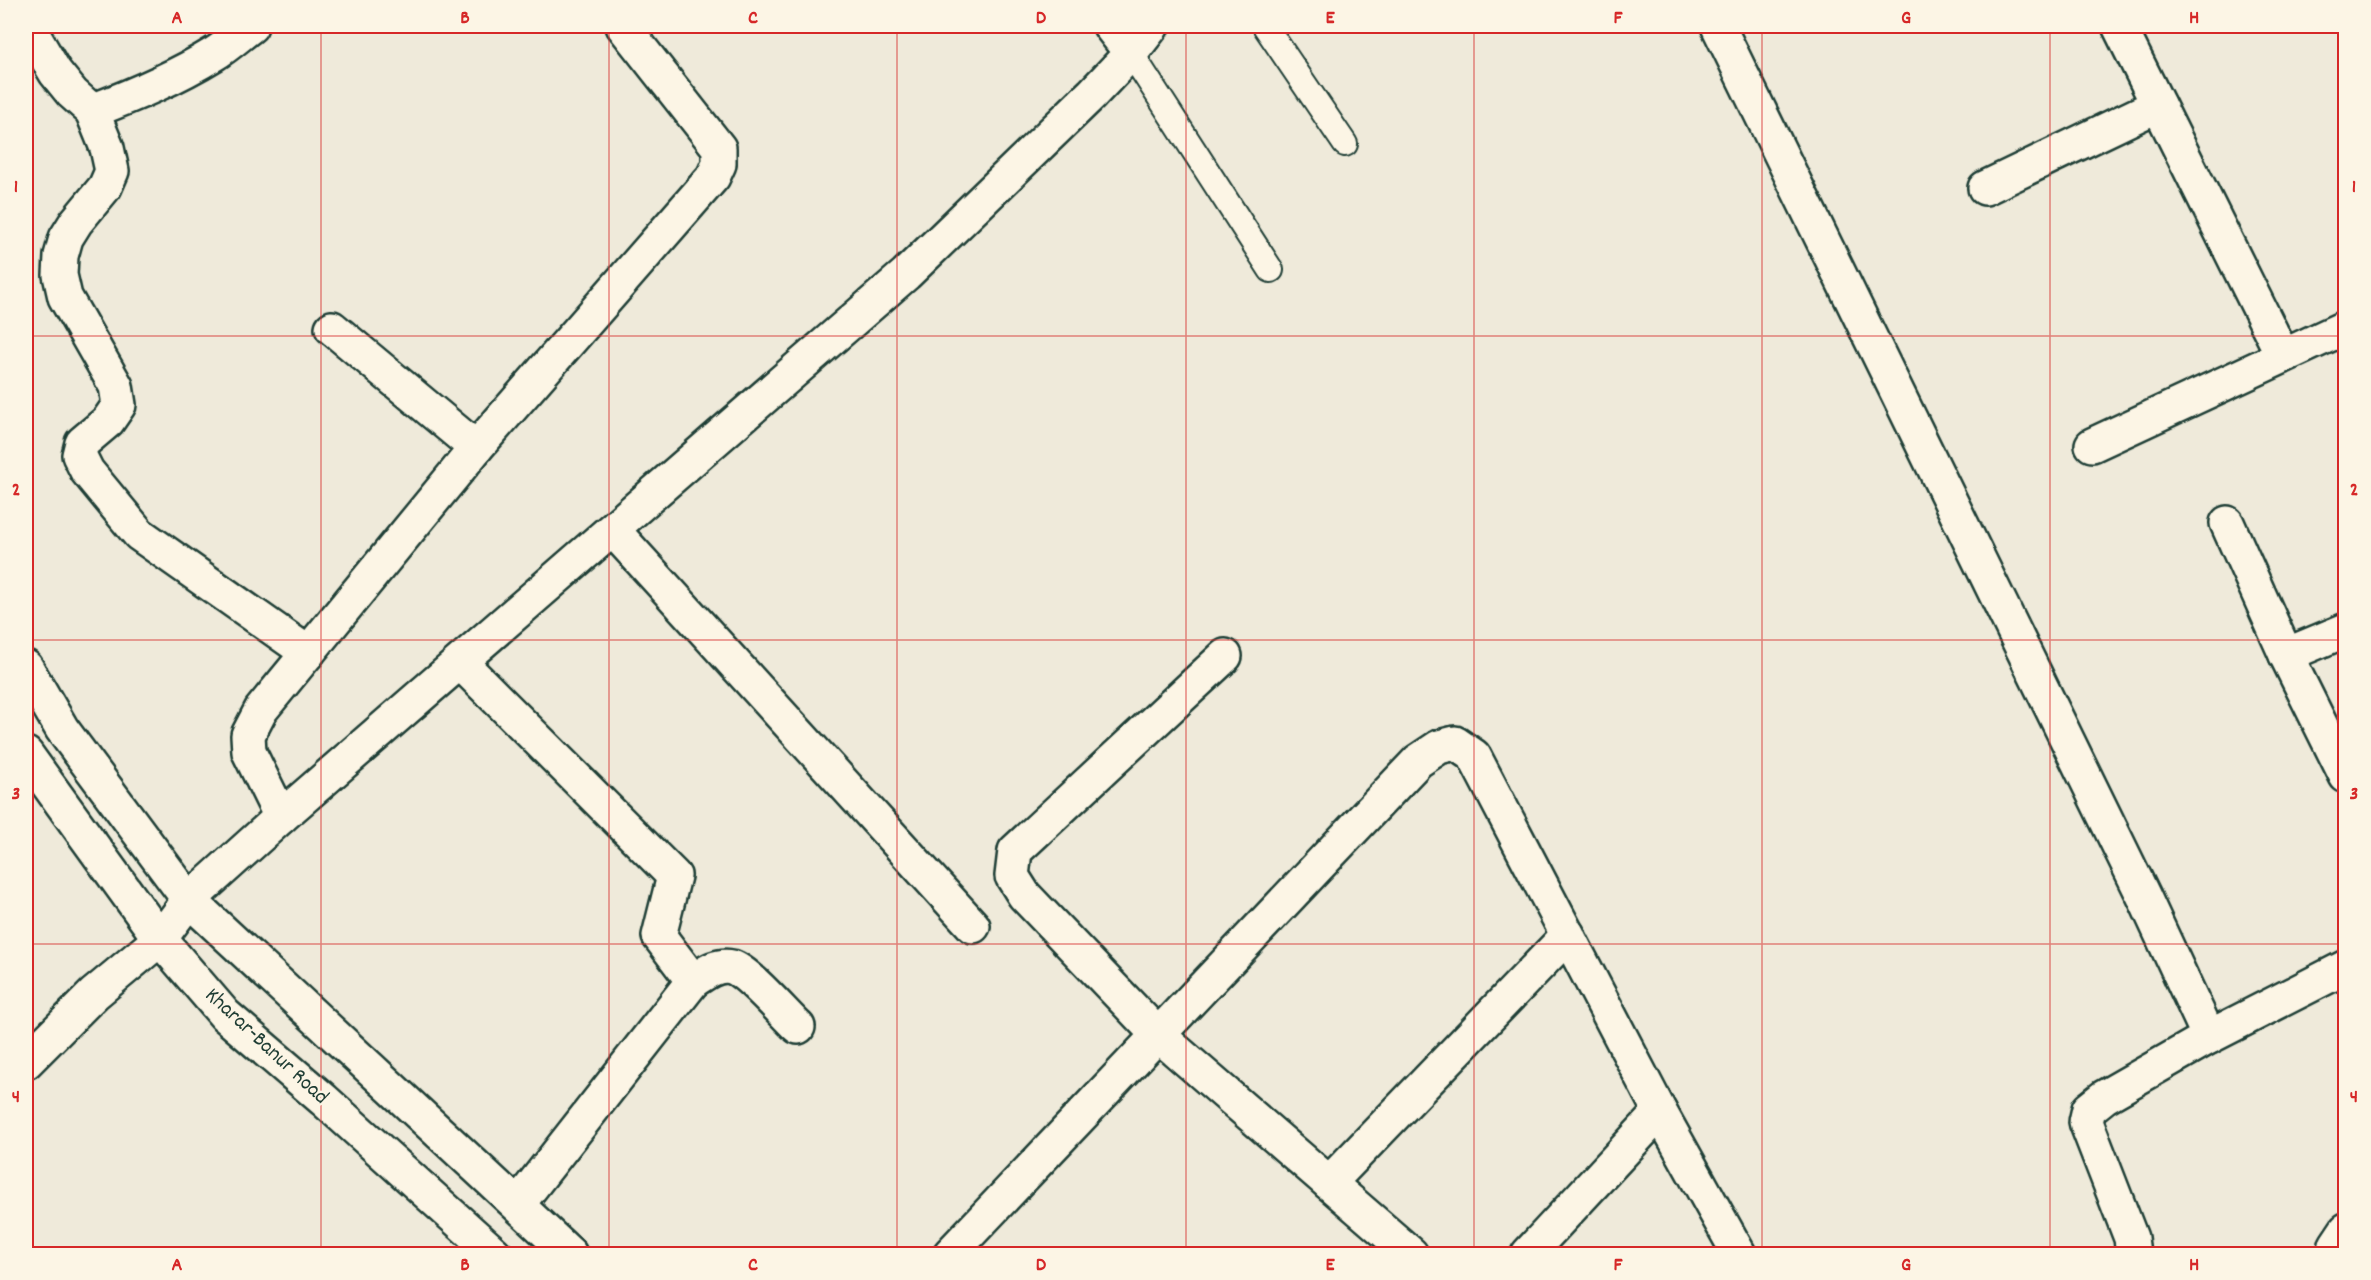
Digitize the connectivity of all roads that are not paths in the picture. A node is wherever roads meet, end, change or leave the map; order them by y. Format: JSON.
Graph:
{"nodes":[{"id":1,"x":28,"y":26,"type":"edge"},
{"id":2,"x":251,"y":26,"type":"edge"},
{"id":3,"x":622,"y":26,"type":"edge"},
{"id":4,"x":1110,"y":26,"type":"edge"},
{"id":5,"x":1152,"y":26,"type":"edge"},
{"id":6,"x":1265,"y":26,"type":"edge"},
{"id":7,"x":1718,"y":26,"type":"edge"},
{"id":8,"x":2120,"y":26,"type":"edge"},
{"id":9,"x":1131,"y":53,"type":"junction"},
{"id":10,"x":2158,"y":105,"type":"junction"},
{"id":11,"x":92,"y":111,"type":"junction"},
{"id":12,"x":1345,"y":144,"type":"dead end"},
{"id":13,"x":1985,"y":188,"type":"dead end"},
{"id":14,"x":1271,"y":270,"type":"dead end"},
{"id":15,"x":332,"y":328,"type":"dead end"},
{"id":16,"x":2345,"y":328,"type":"edge"},
{"id":17,"x":2283,"y":356,"type":"junction"},
{"id":18,"x":2092,"y":445,"type":"dead end"},
{"id":19,"x":476,"y":448,"type":"junction"},
{"id":20,"x":2227,"y":523,"type":"dead end"},
{"id":21,"x":613,"y":530,"type":"junction"},
{"id":22,"x":2346,"y":630,"type":"edge"},
{"id":23,"x":308,"y":653,"type":"junction"},
{"id":24,"x":2286,"y":655,"type":"junction"},
{"id":25,"x":1225,"y":656,"type":"dead end"},
{"id":26,"x":460,"y":662,"type":"junction"},
{"id":27,"x":26,"y":667,"type":"edge"},
{"id":28,"x":26,"y":754,"type":"edge"},
{"id":29,"x":2346,"y":776,"type":"edge"},
{"id":30,"x":281,"y":817,"type":"junction"},
{"id":31,"x":189,"y":900,"type":"junction"},
{"id":32,"x":973,"y":926,"type":"dead end"},
{"id":33,"x":1568,"y":935,"type":"junction"},
{"id":34,"x":160,"y":939,"type":"junction"},
{"id":35,"x":2346,"y":967,"type":"edge"},
{"id":36,"x":693,"y":981,"type":"junction"},
{"id":37,"x":798,"y":1027,"type":"dead end"},
{"id":38,"x":1157,"y":1034,"type":"junction"},
{"id":39,"x":2210,"y":1037,"type":"junction"},
{"id":40,"x":26,"y":1062,"type":"edge"},
{"id":41,"x":1660,"y":1112,"type":"junction"},
{"id":42,"x":1329,"y":1183,"type":"junction"},
{"id":43,"x":518,"y":1204,"type":"junction"},
{"id":44,"x":2346,"y":1230,"type":"edge"},
{"id":45,"x":495,"y":1254,"type":"edge"},
{"id":46,"x":570,"y":1254,"type":"edge"},
{"id":47,"x":950,"y":1254,"type":"edge"},
{"id":48,"x":1411,"y":1254,"type":"edge"},
{"id":49,"x":1528,"y":1254,"type":"edge"},
{"id":50,"x":1739,"y":1254,"type":"edge"},
{"id":51,"x":2133,"y":1254,"type":"edge"},
{"id":52,"x":2334,"y":1254,"type":"edge"}],
"edges":[{"from":1,"to":11,"type":"main road"},
{"from":2,"to":11,"type":"main road"},
{"from":3,"to":19,"type":"main road"},
{"from":4,"to":9,"type":"main road"},
{"from":5,"to":9,"type":"main road"},
{"from":6,"to":12,"type":"lane"},
{"from":7,"to":39,"type":"main road"},
{"from":8,"to":10,"type":"main road"},
{"from":9,"to":14,"type":"lane"},
{"from":9,"to":21,"type":"main road"},
{"from":10,"to":13,"type":"main road"},
{"from":10,"to":17,"type":"main road"},
{"from":11,"to":23,"type":"main road"},
{"from":15,"to":19,"type":"main road"},
{"from":16,"to":17,"type":"main road"},
{"from":17,"to":18,"type":"main road"},
{"from":19,"to":23,"type":"main road"},
{"from":20,"to":24,"type":"main road"},
{"from":21,"to":26,"type":"main road"},
{"from":21,"to":32,"type":"main road"},
{"from":22,"to":24,"type":"main road"},
{"from":23,"to":30,"type":"main road"},
{"from":24,"to":29,"type":"main road"},
{"from":25,"to":38,"type":"main road"},
{"from":26,"to":30,"type":"main road"},
{"from":26,"to":36,"type":"main road"},
{"from":27,"to":31,"type":"main road"},
{"from":28,"to":34,"type":"main road","name":"Kharar-Banur Road"},
{"from":30,"to":31,"type":"main road"},
{"from":31,"to":34,"type":"main road"},
{"from":31,"to":43,"type":"main road"},
{"from":33,"to":38,"type":"main road"},
{"from":33,"to":41,"type":"main road"},
{"from":33,"to":42,"type":"main road"},
{"from":34,"to":40,"type":"main road"},
{"from":34,"to":45,"type":"main road","name":"Kharar-Banur Road"},
{"from":35,"to":39,"type":"main road"},
{"from":36,"to":37,"type":"main road"},
{"from":36,"to":43,"type":"main road"},
{"from":38,"to":42,"type":"main road"},
{"from":38,"to":47,"type":"main road"},
{"from":39,"to":51,"type":"main road"},
{"from":41,"to":49,"type":"main road"},
{"from":41,"to":50,"type":"main road"},
{"from":42,"to":48,"type":"main road"},
{"from":43,"to":46,"type":"main road"},
{"from":44,"to":52,"type":"main road"}]}
